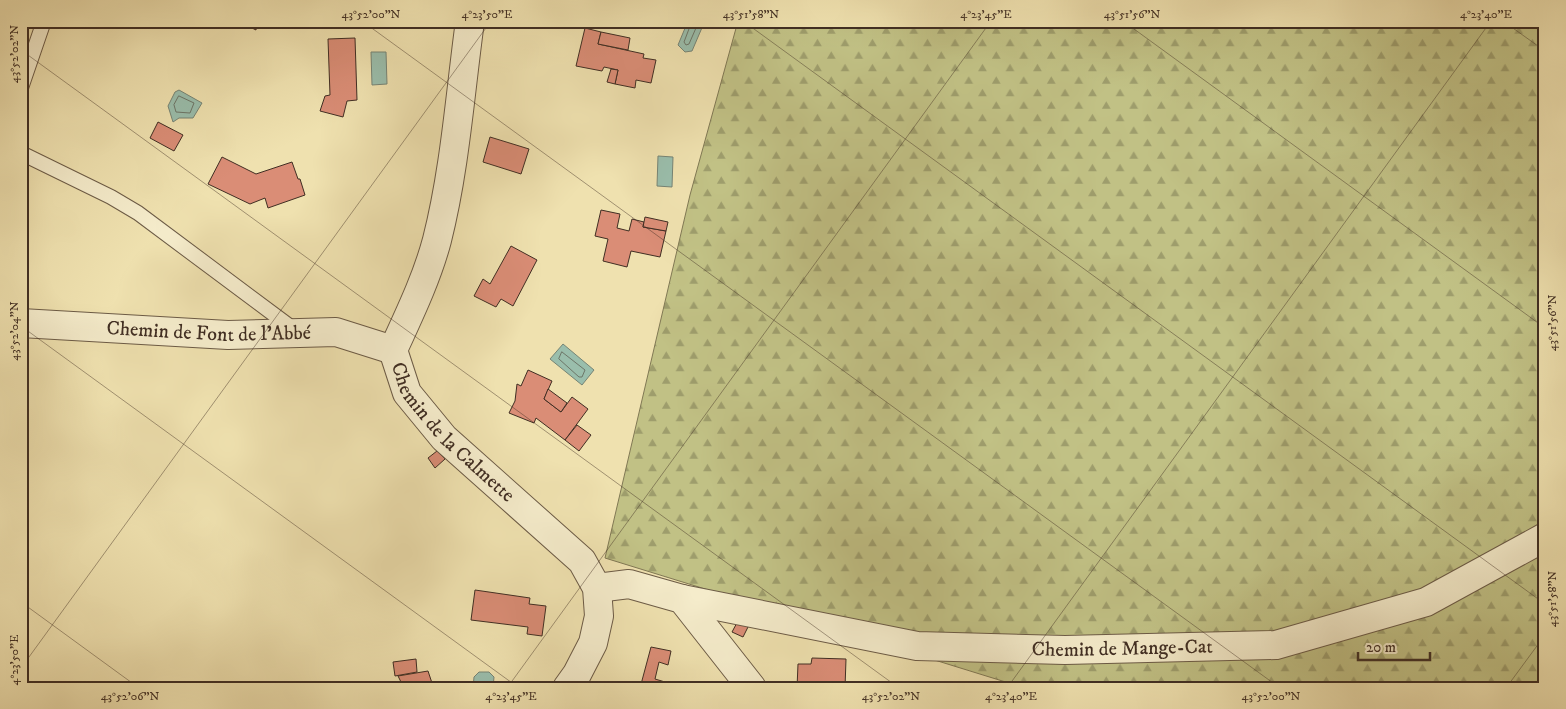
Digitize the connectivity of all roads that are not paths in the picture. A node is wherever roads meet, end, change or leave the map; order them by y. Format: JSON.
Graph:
{"nodes":[{"id":1,"x":44,"y":21,"type":"edge"},
{"id":2,"x":470,"y":21,"type":"edge"},
{"id":3,"x":21,"y":88,"type":"edge"},
{"id":4,"x":21,"y":152,"type":"edge"},
{"id":5,"x":21,"y":323,"type":"edge"},
{"id":6,"x":298,"y":333,"type":"junction"},
{"id":7,"x":393,"y":350,"type":"junction"},
{"id":8,"x":1545,"y":537,"type":"edge"},
{"id":9,"x":597,"y":588,"type":"junction"},
{"id":10,"x":682,"y":599,"type":"junction"},
{"id":11,"x":567,"y":688,"type":"edge"},
{"id":12,"x":752,"y":688,"type":"edge"}],
"edges":[{"from":1,"to":3,"type":"lane"},
{"from":2,"to":7,"type":"street","name":"Chemin de la Calmette"},
{"from":4,"to":6,"type":"lane"},
{"from":5,"to":6,"type":"street","name":"Chemin de Font de l'Abbé"},
{"from":6,"to":7,"type":"street","name":"Chemin de Font de l'Abbé"},
{"from":7,"to":9,"type":"street","name":"Chemin de la Calmette"},
{"from":8,"to":10,"type":"street","name":"Chemin de Mange-Cat"},
{"from":9,"to":10,"type":"street","name":"Chemin de Mange-Cat"},
{"from":9,"to":11,"type":"street","name":"Chemin de la Calmette"},
{"from":10,"to":12,"type":"street"}]}
